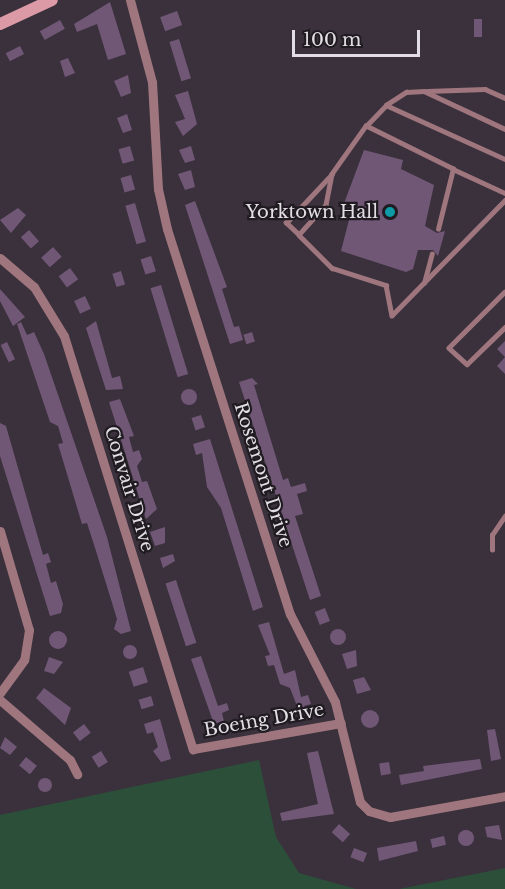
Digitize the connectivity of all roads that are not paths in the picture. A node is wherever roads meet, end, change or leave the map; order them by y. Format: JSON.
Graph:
{"nodes":[{"id":1,"x":130,"y":0,"type":"edge"},
{"id":2,"x":49,"y":1,"type":"edge"},
{"id":3,"x":0,"y":24,"type":"edge"},
{"id":4,"x":424,"y":91,"type":"junction"},
{"id":5,"x":505,"y":98,"type":"edge"},
{"id":6,"x":386,"y":105,"type":"junction"},
{"id":7,"x":366,"y":126,"type":"junction"},
{"id":8,"x":505,"y":129,"type":"edge"},
{"id":9,"x":505,"y":159,"type":"edge"},
{"id":10,"x":453,"y":169,"type":"junction"},
{"id":11,"x":332,"y":174,"type":"junction"},
{"id":12,"x":505,"y":193,"type":"edge"},
{"id":13,"x":505,"y":200,"type":"edge"},
{"id":14,"x":438,"y":229,"type":"dead end"},
{"id":15,"x":299,"y":235,"type":"junction"},
{"id":16,"x":432,"y":254,"type":"dead end"},
{"id":17,"x":0,"y":258,"type":"edge"},
{"id":18,"x":423,"y":286,"type":"junction"},
{"id":19,"x":505,"y":292,"type":"edge"},
{"id":20,"x":505,"y":327,"type":"edge"},
{"id":21,"x":505,"y":516,"type":"edge"},
{"id":22,"x":0,"y":531,"type":"edge"},
{"id":23,"x":492,"y":550,"type":"dead end"},
{"id":24,"x":0,"y":693,"type":"edge"},
{"id":25,"x":0,"y":700,"type":"edge"},
{"id":26,"x":341,"y":723,"type":"junction"},
{"id":27,"x":193,"y":749,"type":"joint"},
{"id":28,"x":77,"y":774,"type":"dead end"},
{"id":29,"x":505,"y":796,"type":"edge"}],
"edges":[{"from":1,"to":26,"type":"street","name":"Rosemont Drive"},
{"from":2,"to":3,"type":"street"},
{"from":4,"to":5,"type":"lane"},
{"from":4,"to":6,"type":"lane"},
{"from":4,"to":8,"type":"lane"},
{"from":6,"to":7,"type":"lane"},
{"from":6,"to":9,"type":"lane"},
{"from":7,"to":10,"type":"lane"},
{"from":7,"to":11,"type":"lane"},
{"from":10,"to":12,"type":"lane"},
{"from":10,"to":14,"type":"lane"},
{"from":11,"to":15,"type":"lane"},
{"from":11,"to":15,"type":"lane"},
{"from":13,"to":18,"type":"lane"},
{"from":15,"to":18,"type":"lane"},
{"from":16,"to":18,"type":"lane"},
{"from":17,"to":27,"type":"street","name":"Convair Drive"},
{"from":19,"to":20,"type":"lane"},
{"from":21,"to":23,"type":"lane"},
{"from":22,"to":24,"type":"street"},
{"from":25,"to":28,"type":"street"},
{"from":26,"to":27,"type":"street","name":"Boeing Drive"},
{"from":26,"to":29,"type":"street","name":"Rosemont Drive"}]}
